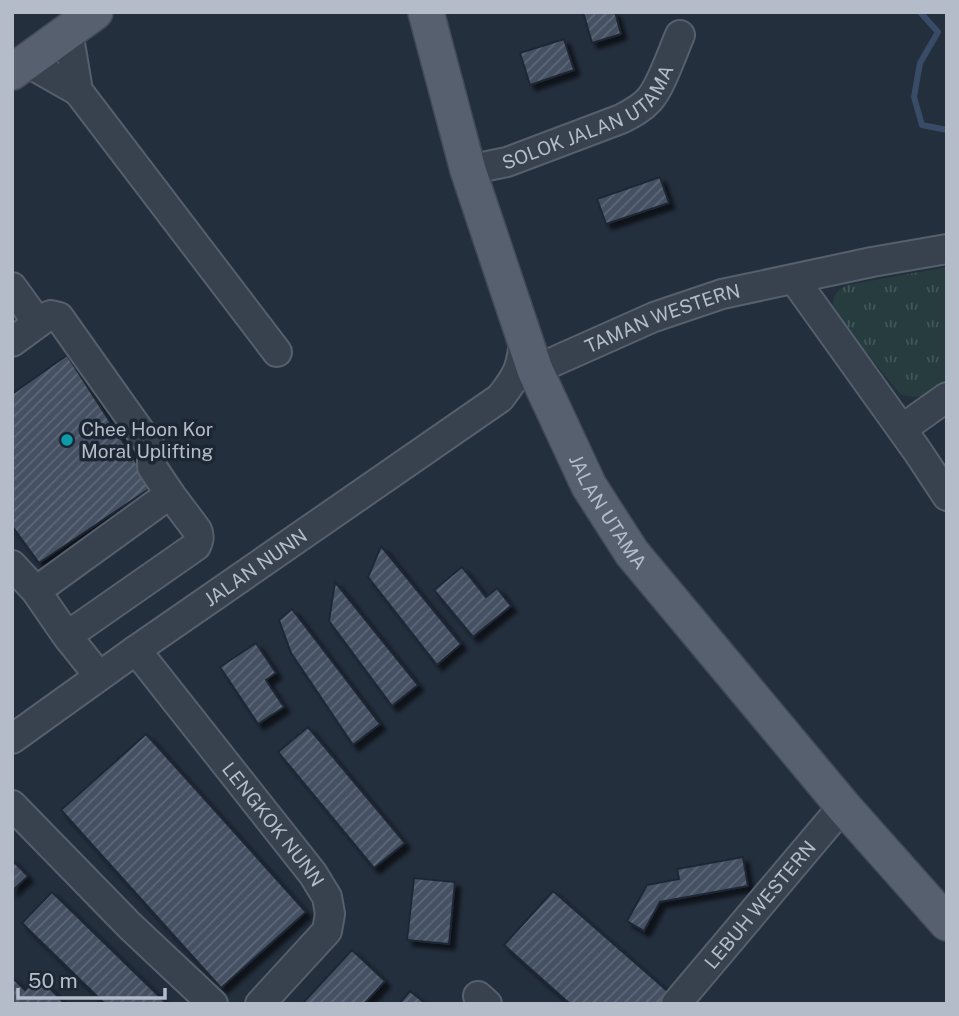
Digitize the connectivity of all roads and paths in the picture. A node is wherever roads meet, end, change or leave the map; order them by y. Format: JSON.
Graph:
{"nodes":[{"id":1,"x":426,"y":12,"type":"edge"},
{"id":2,"x":82,"y":21,"type":"edge"},
{"id":3,"x":680,"y":35,"type":"dead end"},
{"id":4,"x":19,"y":67,"type":"edge"},
{"id":5,"x":78,"y":91,"type":"junction"},
{"id":6,"x":468,"y":170,"type":"junction"},
{"id":7,"x":947,"y":249,"type":"edge"},
{"id":8,"x":794,"y":279,"type":"junction"},
{"id":9,"x":12,"y":287,"type":"edge"},
{"id":10,"x":38,"y":323,"type":"junction"},
{"id":11,"x":12,"y":342,"type":"edge"},
{"id":12,"x":277,"y":352,"type":"dead end"},
{"id":13,"x":529,"y":354,"type":"junction"},
{"id":14,"x":947,"y":397,"type":"edge"},
{"id":15,"x":500,"y":398,"type":"junction"},
{"id":16,"x":549,"y":402,"type":"junction"},
{"id":17,"x":902,"y":429,"type":"junction"},
{"id":18,"x":170,"y":494,"type":"junction"},
{"id":19,"x":947,"y":496,"type":"edge"},
{"id":20,"x":12,"y":565,"type":"edge"},
{"id":21,"x":36,"y":591,"type":"junction"},
{"id":22,"x":67,"y":636,"type":"junction"},
{"id":23,"x":136,"y":650,"type":"junction"},
{"id":24,"x":99,"y":676,"type":"junction"},
{"id":25,"x":12,"y":739,"type":"edge"},
{"id":26,"x":12,"y":806,"type":"edge"},
{"id":27,"x":843,"y":806,"type":"junction"},
{"id":28,"x":947,"y":923,"type":"edge"},
{"id":29,"x":213,"y":1004,"type":"edge"},
{"id":30,"x":260,"y":1004,"type":"edge"},
{"id":31,"x":676,"y":1004,"type":"edge"}],
"edges":[{"from":1,"to":6,"type":"main road","name":"JALAN UTAMA"},
{"from":2,"to":4,"type":"main road"},
{"from":2,"to":5,"type":"street"},
{"from":3,"to":6,"type":"street","name":"SOLOK JALAN UTAMA"},
{"from":4,"to":5,"type":"street"},
{"from":5,"to":12,"type":"street"},
{"from":6,"to":13,"type":"main road","name":"JALAN UTAMA"},
{"from":7,"to":8,"type":"street","name":"TAMAN WESTERN"},
{"from":8,"to":13,"type":"street","name":"TAMAN WESTERN"},
{"from":8,"to":17,"type":"street"},
{"from":9,"to":10,"type":"street"},
{"from":10,"to":11,"type":"street"},
{"from":10,"to":18,"type":"street"},
{"from":13,"to":15,"type":"street","name":"JALAN NUNN"},
{"from":13,"to":16,"type":"main road","name":"JALAN UTAMA"},
{"from":14,"to":17,"type":"street"},
{"from":15,"to":16,"type":"street"},
{"from":15,"to":23,"type":"street","name":"JALAN NUNN"},
{"from":16,"to":27,"type":"main road","name":"JALAN UTAMA"},
{"from":17,"to":19,"type":"street"},
{"from":18,"to":21,"type":"street"},
{"from":18,"to":22,"type":"street"},
{"from":20,"to":21,"type":"street"},
{"from":21,"to":22,"type":"street"},
{"from":22,"to":24,"type":"street"},
{"from":23,"to":24,"type":"street","name":"JALAN NUNN"},
{"from":23,"to":30,"type":"street","name":"LENGKOK NUNN"},
{"from":24,"to":25,"type":"street","name":"JALAN NUNN"},
{"from":26,"to":29,"type":"street"},
{"from":27,"to":28,"type":"main road","name":"JALAN UTAMA"},
{"from":27,"to":31,"type":"street","name":"LEBUH WESTERN"}]}
